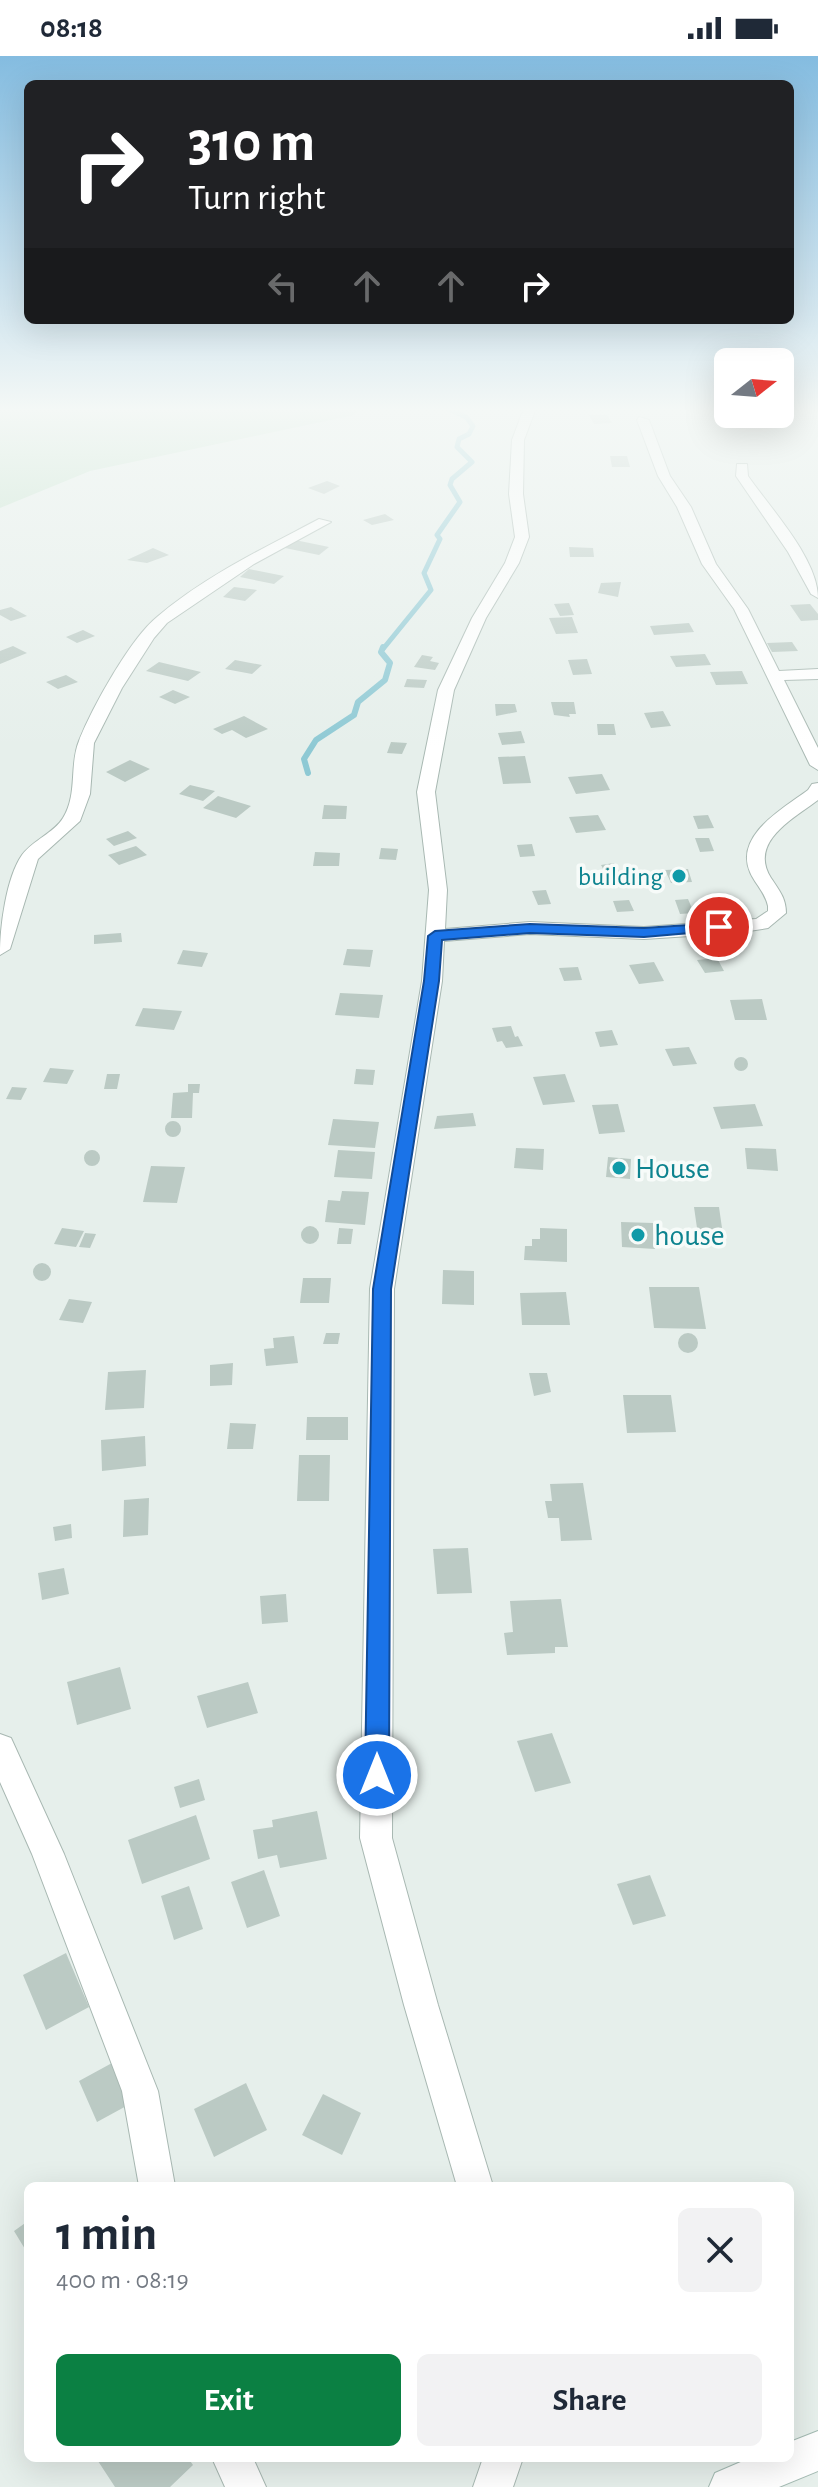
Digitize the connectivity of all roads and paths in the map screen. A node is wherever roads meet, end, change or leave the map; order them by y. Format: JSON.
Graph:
{"nodes":[{"id":1,"x":520,"y":521,"type":"edge"},
{"id":2,"x":690,"y":521,"type":"edge"},
{"id":3,"x":774,"y":521,"type":"edge"},
{"id":4,"x":324,"y":522,"type":"dead end"},
{"id":5,"x":818,"y":594,"type":"edge"},
{"id":6,"x":818,"y":674,"type":"edge"},
{"id":7,"x":773,"y":676,"type":"junction"},
{"id":8,"x":818,"y":765,"type":"edge"},
{"id":9,"x":818,"y":788,"type":"edge"},
{"id":10,"x":435,"y":936,"type":"junction"},
{"id":11,"x":0,"y":949,"type":"edge"},
{"id":12,"x":0,"y":1748,"type":"edge"},
{"id":13,"x":156,"y":2182,"type":"edge"},
{"id":14,"x":474,"y":2182,"type":"edge"},
{"id":15,"x":818,"y":2451,"type":"edge"},
{"id":16,"x":794,"y":2461,"type":"edge"},
{"id":17,"x":234,"y":2462,"type":"edge"},
{"id":18,"x":502,"y":2462,"type":"edge"},
{"id":19,"x":791,"y":2462,"type":"edge"},
{"id":20,"x":246,"y":2487,"type":"edge"},
{"id":21,"x":493,"y":2487,"type":"edge"},
{"id":22,"x":729,"y":2487,"type":"edge"}],
"edges":[{"from":1,"to":10,"type":"street"},
{"from":2,"to":7,"type":"street"},
{"from":3,"to":5,"type":"street"},
{"from":4,"to":11,"type":"street"},
{"from":6,"to":7,"type":"street"},
{"from":7,"to":8,"type":"street"},
{"from":9,"to":10,"type":"street"},
{"from":10,"to":14,"type":"street"},
{"from":12,"to":13,"type":"street"},
{"from":15,"to":16,"type":"street"},
{"from":17,"to":20,"type":"street"},
{"from":18,"to":21,"type":"street"},
{"from":19,"to":22,"type":"street"}]}
